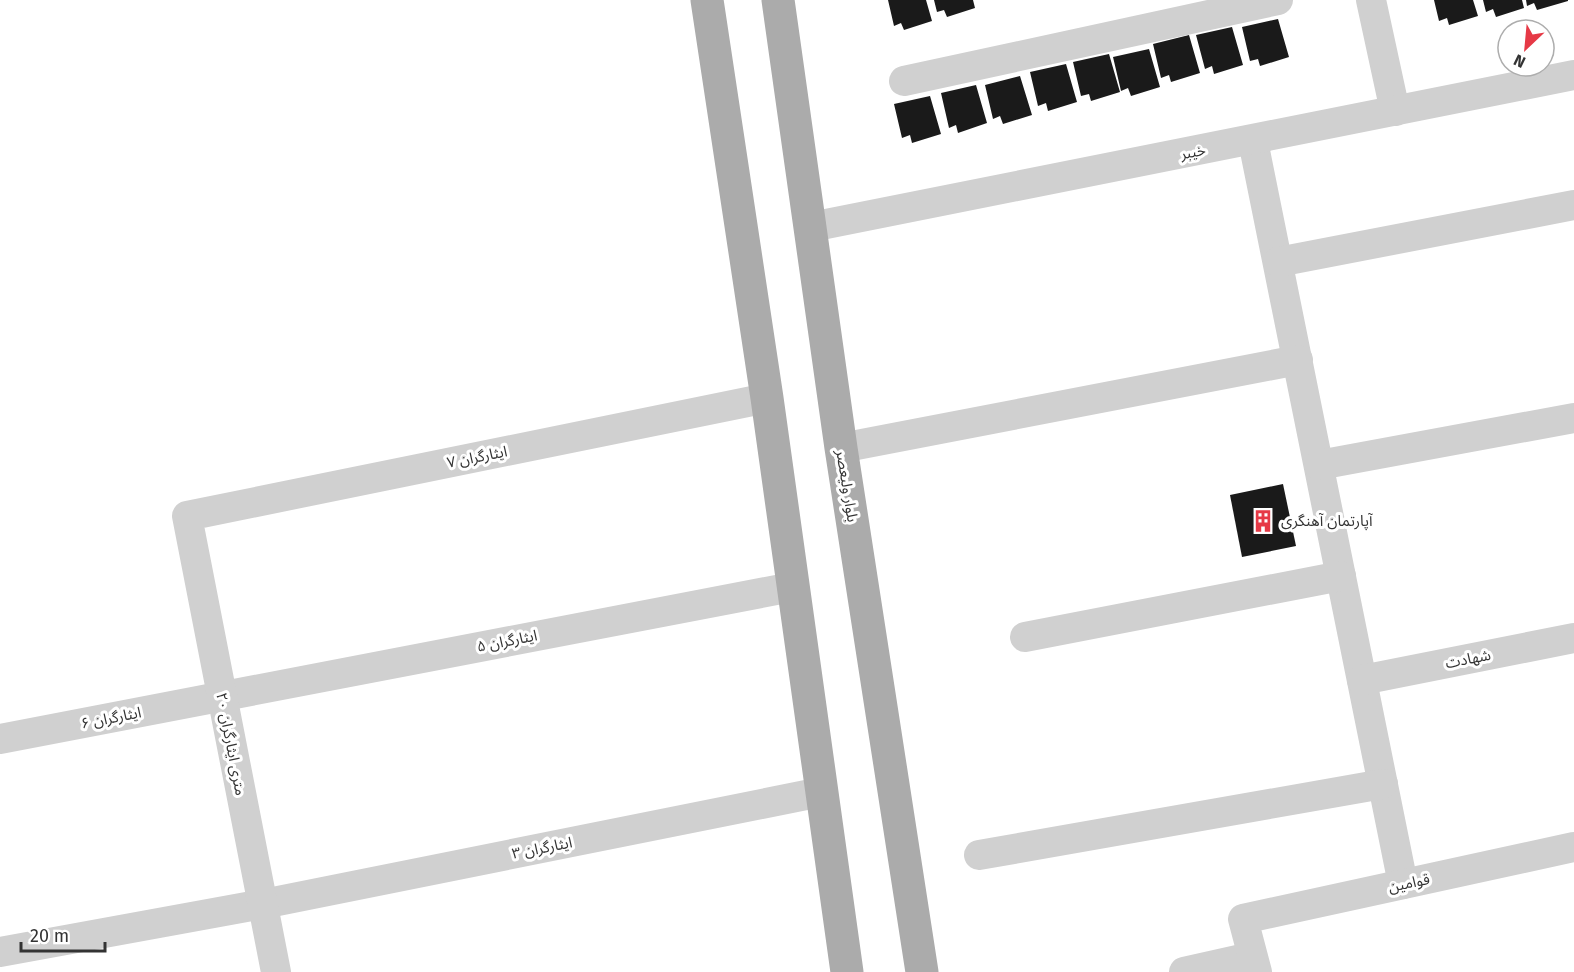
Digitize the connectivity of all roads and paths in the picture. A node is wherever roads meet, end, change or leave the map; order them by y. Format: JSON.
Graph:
{"nodes":[{"id":1,"x":707,"y":0,"type":"edge"},
{"id":2,"x":778,"y":0,"type":"edge"},
{"id":3,"x":1278,"y":0,"type":"edge"},
{"id":4,"x":1371,"y":0,"type":"edge"},
{"id":5,"x":1574,"y":75,"type":"edge"},
{"id":6,"x":904,"y":81,"type":"dead end"},
{"id":7,"x":1395,"y":111,"type":"junction"},
{"id":8,"x":1253,"y":141,"type":"junction"},
{"id":9,"x":1574,"y":205,"type":"edge"},
{"id":10,"x":812,"y":227,"type":"junction"},
{"id":11,"x":1278,"y":262,"type":"junction"},
{"id":12,"x":1298,"y":360,"type":"junction"},
{"id":13,"x":767,"y":398,"type":"junction"},
{"id":14,"x":1574,"y":418,"type":"edge"},
{"id":15,"x":841,"y":448,"type":"junction"},
{"id":16,"x":1319,"y":465,"type":"junction"},
{"id":17,"x":187,"y":516,"type":"joint"},
{"id":18,"x":1341,"y":576,"type":"junction"},
{"id":19,"x":792,"y":587,"type":"junction"},
{"id":20,"x":1025,"y":637,"type":"dead end"},
{"id":21,"x":1574,"y":638,"type":"edge"},
{"id":22,"x":1362,"y":680,"type":"junction"},
{"id":23,"x":222,"y":696,"type":"junction"},
{"id":24,"x":0,"y":739,"type":"edge"},
{"id":25,"x":1383,"y":784,"type":"junction"},
{"id":26,"x":820,"y":792,"type":"junction"},
{"id":27,"x":1574,"y":848,"type":"edge"},
{"id":28,"x":979,"y":855,"type":"dead end"},
{"id":29,"x":1403,"y":884,"type":"junction"},
{"id":30,"x":263,"y":904,"type":"junction"},
{"id":31,"x":0,"y":952,"type":"edge"},
{"id":32,"x":1254,"y":964,"type":"edge"},
{"id":33,"x":276,"y":972,"type":"edge"},
{"id":34,"x":847,"y":972,"type":"edge"},
{"id":35,"x":922,"y":972,"type":"edge"},
{"id":36,"x":1184,"y":972,"type":"edge"}],
"edges":[{"from":1,"to":13,"type":"main road"},
{"from":2,"to":10,"type":"main road","name":"بلوار ولیعصر"},
{"from":3,"to":6,"type":"street"},
{"from":4,"to":7,"type":"street"},
{"from":5,"to":7,"type":"street","name":"خیبر"},
{"from":7,"to":8,"type":"street","name":"خیبر"},
{"from":8,"to":10,"type":"street","name":"خیبر"},
{"from":8,"to":11,"type":"street"},
{"from":9,"to":11,"type":"street"},
{"from":10,"to":15,"type":"main road","name":"بلوار ولیعصر"},
{"from":11,"to":12,"type":"street"},
{"from":12,"to":15,"type":"street"},
{"from":12,"to":16,"type":"street"},
{"from":13,"to":17,"type":"street","name":"ایثارگران ۷"},
{"from":13,"to":19,"type":"main road"},
{"from":14,"to":16,"type":"street"},
{"from":15,"to":35,"type":"main road","name":"بلوار ولیعصر"},
{"from":16,"to":18,"type":"street"},
{"from":17,"to":23,"type":"street","name":"۲۰ متری ایثارگران"},
{"from":18,"to":20,"type":"street"},
{"from":18,"to":22,"type":"street"},
{"from":19,"to":23,"type":"street","name":"ایثارگران ۵"},
{"from":19,"to":26,"type":"main road"},
{"from":21,"to":22,"type":"street","name":"شهادت"},
{"from":22,"to":25,"type":"street"},
{"from":23,"to":24,"type":"street","name":"ایثارگران ۶"},
{"from":23,"to":30,"type":"street","name":"۲۰ متری ایثارگران"},
{"from":25,"to":28,"type":"street"},
{"from":25,"to":29,"type":"street"},
{"from":26,"to":30,"type":"street","name":"ایثارگران ۳"},
{"from":26,"to":34,"type":"main road"},
{"from":27,"to":29,"type":"street","name":"قوامین"},
{"from":29,"to":32,"type":"street","name":"قوامین"},
{"from":30,"to":31,"type":"street","name":"ایثارگران ۳"},
{"from":30,"to":33,"type":"street","name":"۲۰ متری ایثارگران"},
{"from":32,"to":36,"type":"street"}]}
